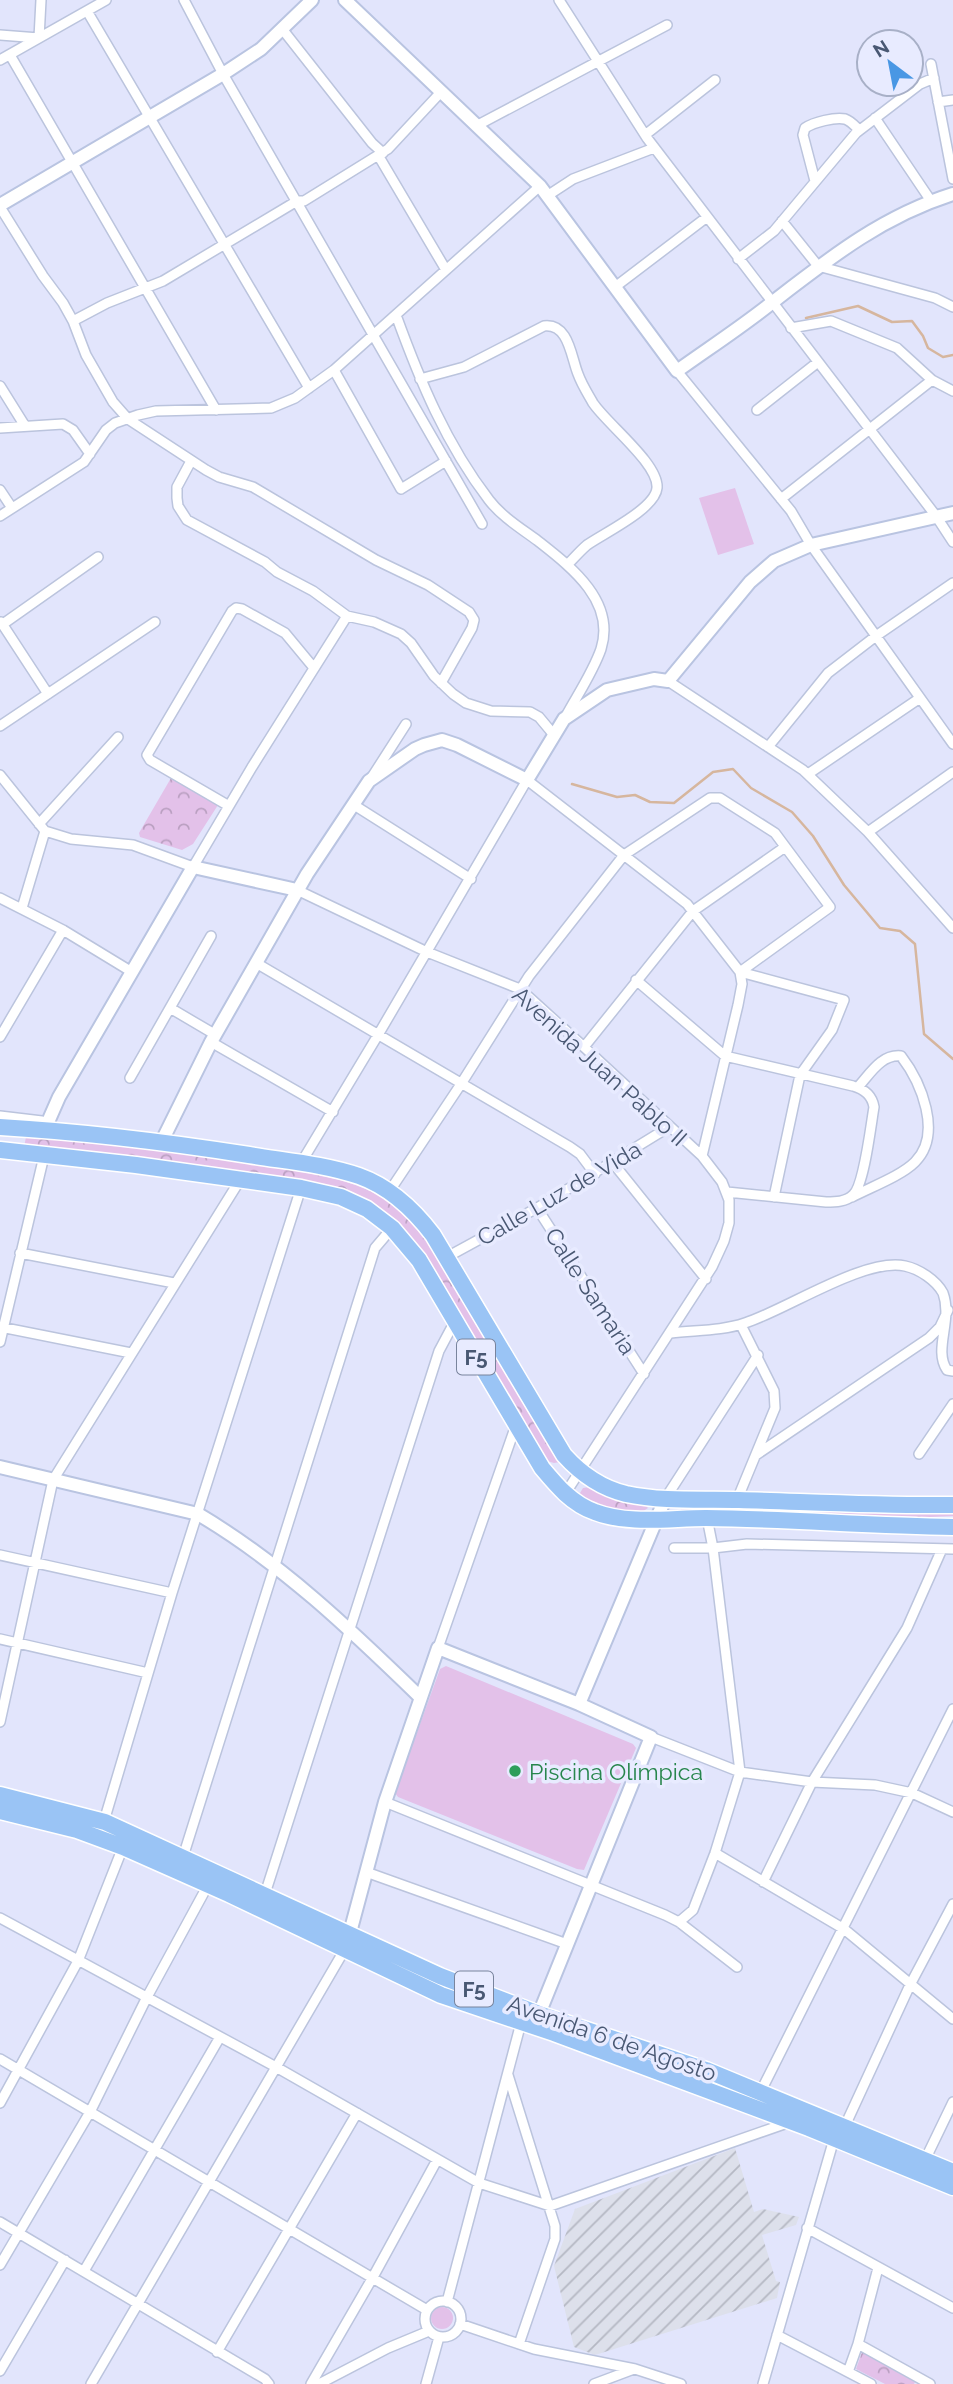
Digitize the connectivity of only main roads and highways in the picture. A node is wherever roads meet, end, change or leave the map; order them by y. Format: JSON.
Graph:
{"nodes":[{"id":1,"x":0,"y":1127,"type":"edge"},
{"id":2,"x":21,"y":1128,"type":"junction"},
{"id":3,"x":0,"y":1150,"type":"edge"},
{"id":4,"x":17,"y":1153,"type":"junction"},
{"id":5,"x":953,"y":1505,"type":"edge"},
{"id":6,"x":953,"y":1518,"type":"edge"},
{"id":7,"x":900,"y":1526,"type":"junction"},
{"id":8,"x":953,"y":1527,"type":"edge"},
{"id":9,"x":0,"y":1795,"type":"edge"},
{"id":10,"x":0,"y":1811,"type":"edge"},
{"id":11,"x":180,"y":1865,"type":"junction"},
{"id":12,"x":262,"y":1902,"type":"junction"},
{"id":13,"x":528,"y":2015,"type":"junction"},
{"id":14,"x":839,"y":2133,"type":"junction"},
{"id":15,"x":953,"y":2172,"type":"edge"},
{"id":16,"x":953,"y":2187,"type":"edge"}],
"edges":[{"from":1,"to":2,"type":"highway","number":"F5"},
{"from":2,"to":4,"type":"highway"},
{"from":2,"to":5,"type":"highway","number":"F5"},
{"from":3,"to":4,"type":"highway","number":"F5"},
{"from":4,"to":7,"type":"highway","number":"F5"},
{"from":6,"to":7,"type":"highway"},
{"from":7,"to":8,"type":"highway","number":"F5"},
{"from":9,"to":11,"type":"highway","name":"Avenida 6 de Agosto","number":"F5"},
{"from":10,"to":11,"type":"highway","name":"Avenida 6 de Agosto","number":"F5"},
{"from":11,"to":12,"type":"highway","name":"Avenida 6 de Agosto","number":"F5"},
{"from":11,"to":12,"type":"highway","name":"Avenida 6 de Agosto","number":"F5"},
{"from":12,"to":13,"type":"highway","name":"Avenida 6 de Agosto","number":"F5"},
{"from":13,"to":14,"type":"highway","name":"Avenida 6 de Agosto","number":"F5"},
{"from":13,"to":14,"type":"highway","name":"Avenida 6 de Agosto","number":"F5"},
{"from":14,"to":15,"type":"highway","name":"Avenida 6 de Agosto","number":"F5"},
{"from":14,"to":16,"type":"highway","name":"Avenida 6 de Agosto","number":"F5"}]}
